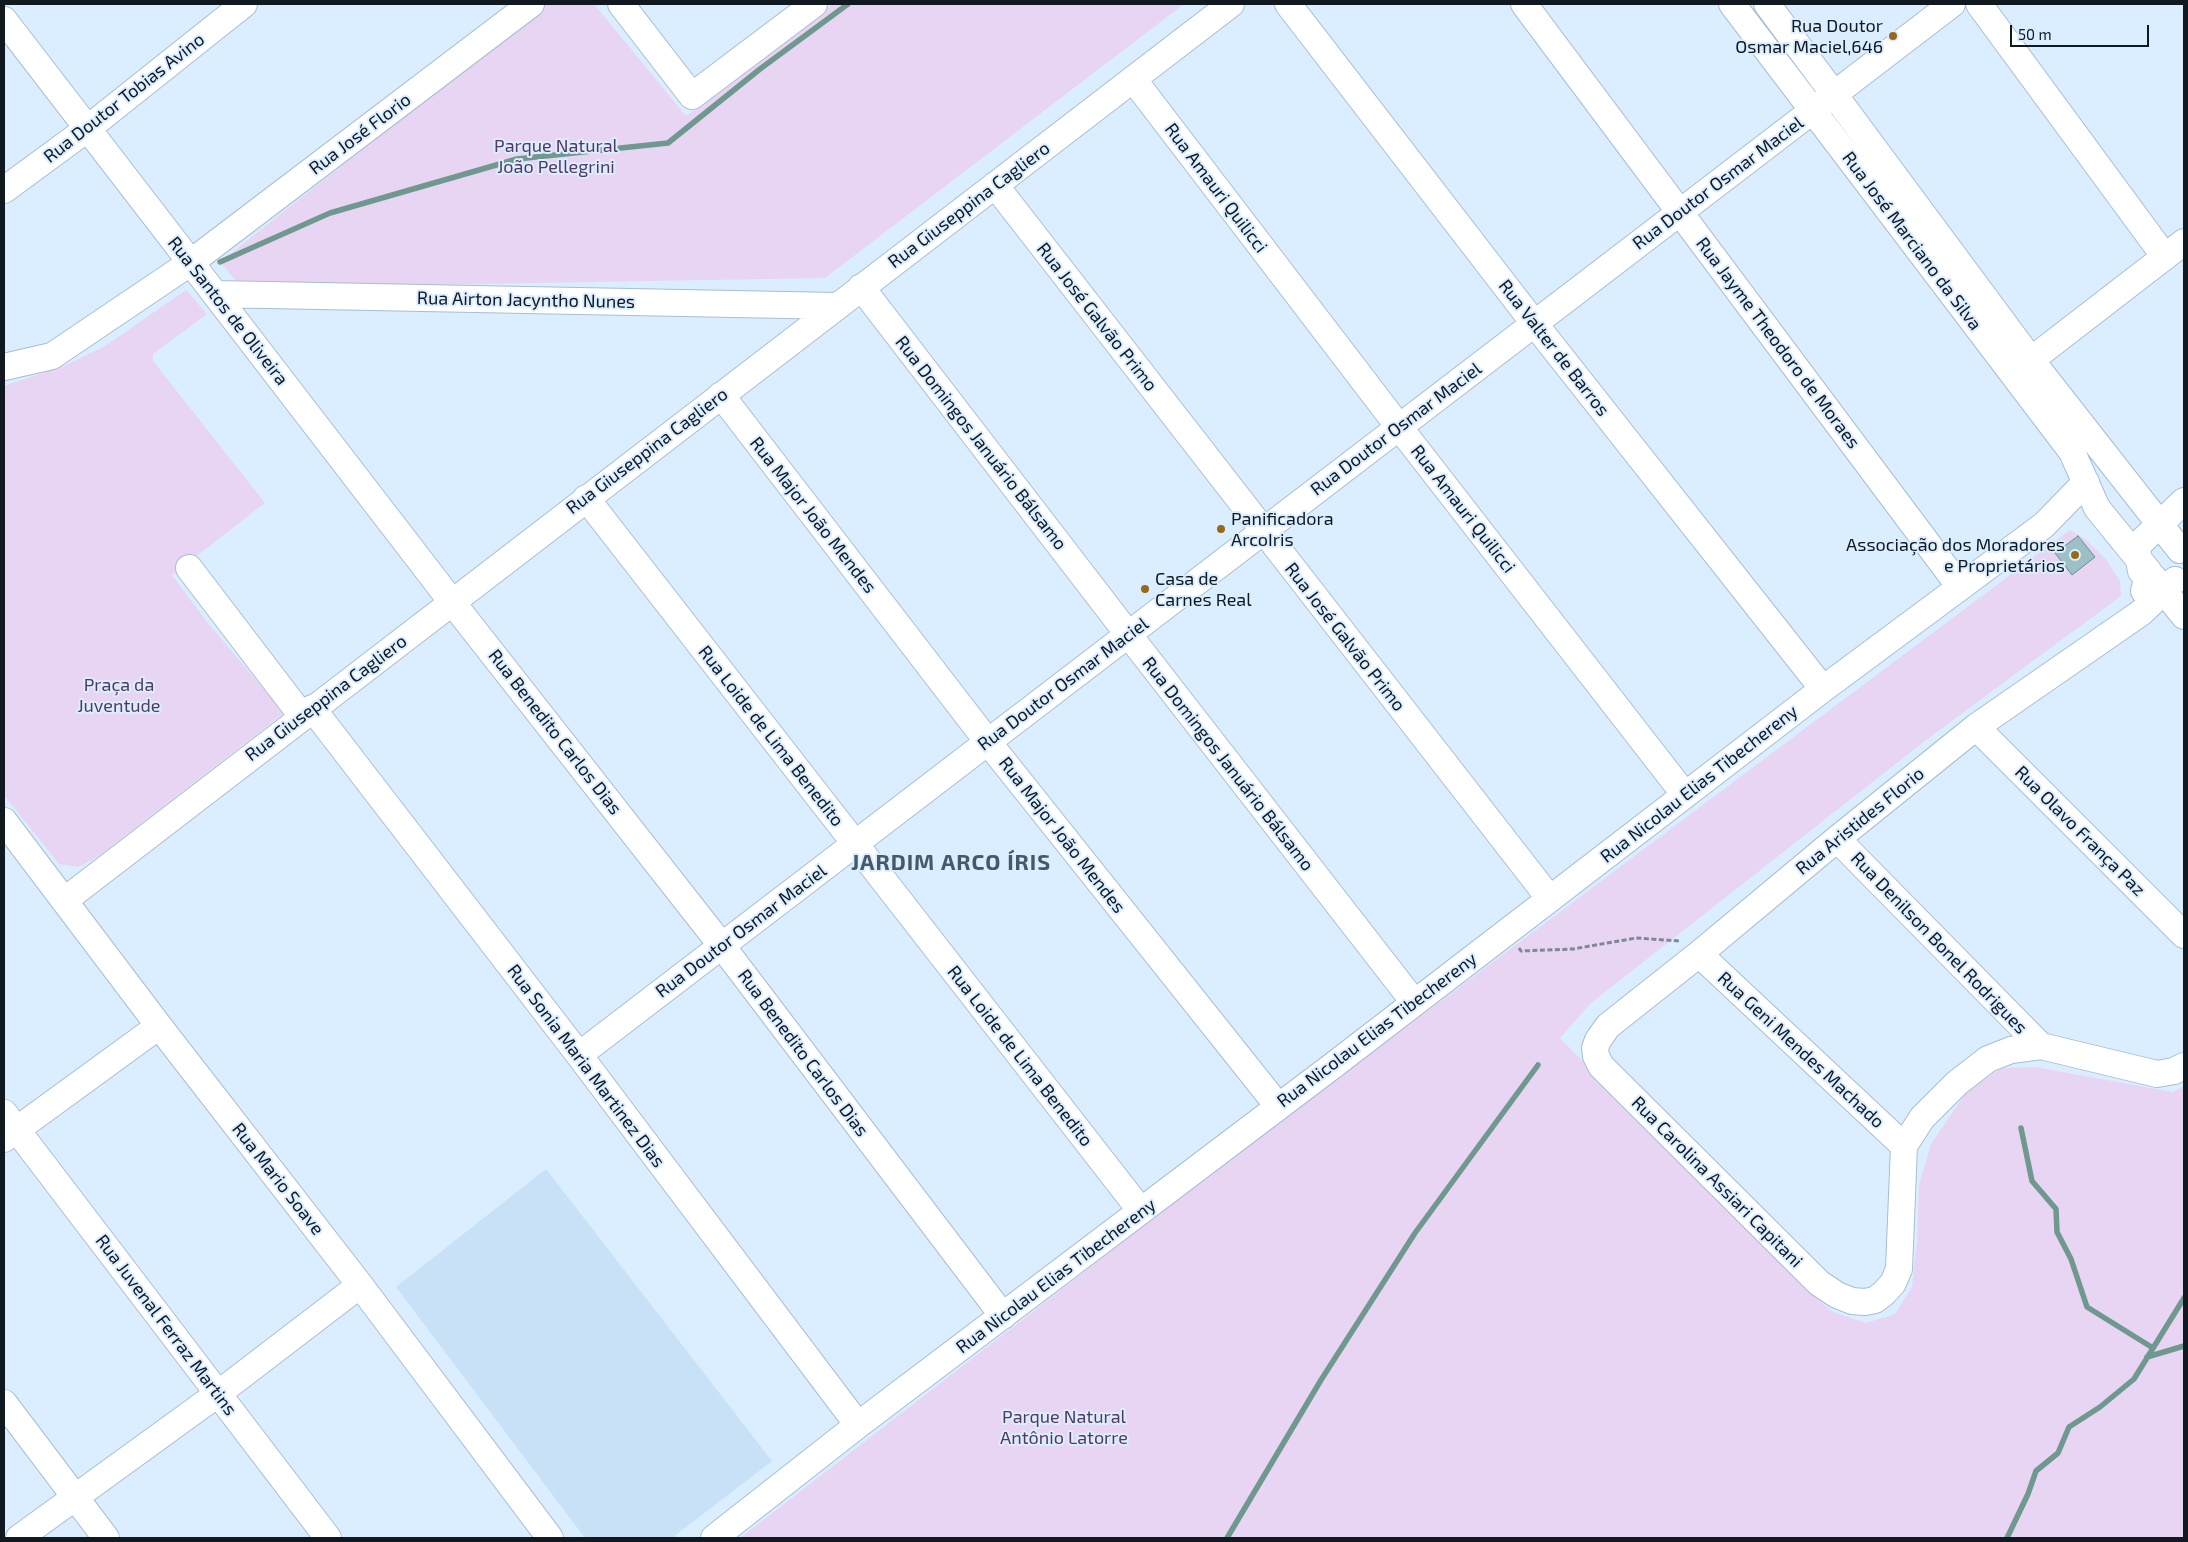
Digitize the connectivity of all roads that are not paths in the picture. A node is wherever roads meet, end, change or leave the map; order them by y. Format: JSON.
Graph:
{"nodes":[{"id":1,"x":244,"y":4,"type":"edge"},
{"id":2,"x":530,"y":4,"type":"edge"},
{"id":3,"x":621,"y":4,"type":"edge"},
{"id":4,"x":814,"y":4,"type":"edge"},
{"id":5,"x":1288,"y":4,"type":"edge"},
{"id":6,"x":1524,"y":4,"type":"edge"},
{"id":7,"x":1732,"y":4,"type":"edge"},
{"id":8,"x":1767,"y":4,"type":"edge"},
{"id":9,"x":1952,"y":4,"type":"edge"},
{"id":10,"x":1978,"y":4,"type":"edge"},
{"id":11,"x":1227,"y":5,"type":"edge"},
{"id":12,"x":4,"y":20,"type":"edge"},
{"id":13,"x":1133,"y":79,"type":"junction"},
{"id":14,"x":1834,"y":94,"type":"junction"},
{"id":15,"x":1812,"y":111,"type":"junction"},
{"id":16,"x":87,"y":128,"type":"junction"},
{"id":17,"x":995,"y":184,"type":"junction"},
{"id":18,"x":4,"y":190,"type":"edge"},
{"id":19,"x":1680,"y":212,"type":"junction"},
{"id":20,"x":2175,"y":249,"type":"edge"},
{"id":21,"x":190,"y":263,"type":"junction"},
{"id":22,"x":861,"y":287,"type":"junction"},
{"id":23,"x":216,"y":294,"type":"junction"},
{"id":24,"x":837,"y":306,"type":"junction"},
{"id":25,"x":1534,"y":323,"type":"junction"},
{"id":26,"x":2031,"y":360,"type":"junction"},
{"id":27,"x":4,"y":367,"type":"edge"},
{"id":28,"x":721,"y":395,"type":"junction"},
{"id":29,"x":1399,"y":427,"type":"junction"},
{"id":30,"x":2086,"y":482,"type":"junction"},
{"id":31,"x":586,"y":498,"type":"junction"},
{"id":32,"x":2139,"y":498,"type":"junction"},
{"id":33,"x":2184,"y":501,"type":"edge"},
{"id":34,"x":2102,"y":514,"type":"junction"},
{"id":35,"x":2044,"y":525,"type":"junction"},
{"id":36,"x":2160,"y":525,"type":"junction"},
{"id":37,"x":1262,"y":531,"type":"junction"},
{"id":38,"x":189,"y":568,"type":"dead end"},
{"id":39,"x":2165,"y":572,"type":"edge"},
{"id":40,"x":1960,"y":587,"type":"junction"},
{"id":41,"x":452,"y":602,"type":"junction"},
{"id":42,"x":2184,"y":617,"type":"edge"},
{"id":43,"x":1128,"y":634,"type":"junction"},
{"id":44,"x":1823,"y":689,"type":"junction"},
{"id":45,"x":307,"y":712,"type":"junction"},
{"id":46,"x":1976,"y":727,"type":"junction"},
{"id":47,"x":988,"y":742,"type":"junction"},
{"id":48,"x":1686,"y":795,"type":"junction"},
{"id":49,"x":4,"y":821,"type":"edge"},
{"id":50,"x":1837,"y":839,"type":"junction"},
{"id":51,"x":855,"y":844,"type":"junction"},
{"id":52,"x":1550,"y":899,"type":"junction"},
{"id":53,"x":64,"y":900,"type":"junction"},
{"id":54,"x":2184,"y":934,"type":"edge"},
{"id":55,"x":722,"y":946,"type":"junction"},
{"id":56,"x":1699,"y":954,"type":"junction"},
{"id":57,"x":1414,"y":1002,"type":"junction"},
{"id":58,"x":159,"y":1026,"type":"junction"},
{"id":59,"x":2041,"y":1046,"type":"junction"},
{"id":60,"x":1595,"y":1048,"type":"joint"},
{"id":61,"x":579,"y":1055,"type":"junction"},
{"id":62,"x":2184,"y":1066,"type":"edge"},
{"id":63,"x":1278,"y":1106,"type":"junction"},
{"id":64,"x":8,"y":1127,"type":"edge"},
{"id":65,"x":1904,"y":1146,"type":"junction"},
{"id":66,"x":1142,"y":1211,"type":"junction"},
{"id":67,"x":360,"y":1284,"type":"junction"},
{"id":68,"x":1003,"y":1316,"type":"junction"},
{"id":69,"x":218,"y":1393,"type":"junction"},
{"id":70,"x":4,"y":1403,"type":"edge"},
{"id":71,"x":858,"y":1425,"type":"junction"},
{"id":72,"x":76,"y":1497,"type":"junction"},
{"id":73,"x":19,"y":1538,"type":"edge"},
{"id":74,"x":106,"y":1538,"type":"edge"},
{"id":75,"x":328,"y":1538,"type":"edge"},
{"id":76,"x":550,"y":1538,"type":"edge"},
{"id":77,"x":714,"y":1538,"type":"edge"}],
"edges":[{"from":1,"to":16,"type":"street","name":"Rua Doutor Tobias Avino"},
{"from":2,"to":21,"type":"street","name":"Rua José Florio"},
{"from":3,"to":4,"type":"street"},
{"from":5,"to":25,"type":"street","name":"Rua Valter de Barros"},
{"from":6,"to":19,"type":"street","name":"Rua Jayme Theodoro de Moraes"},
{"from":7,"to":15,"type":"street","name":"Rua José Marciano da Silva"},
{"from":8,"to":14,"type":"street","name":"Rua José Marciano da Silva"},
{"from":9,"to":14,"type":"street","name":"Rua Doutor Osmar Maciel"},
{"from":10,"to":20,"type":"street"},
{"from":11,"to":13,"type":"street","name":"Rua Giuseppina Cagliero"},
{"from":12,"to":16,"type":"street","name":"Rua Santos de Oliveira"},
{"from":13,"to":17,"type":"street","name":"Rua Giuseppina Cagliero"},
{"from":13,"to":29,"type":"street","name":"Rua Amauri Quilicci"},
{"from":14,"to":15,"type":"street","name":"Rua Doutor Osmar Maciel"},
{"from":14,"to":26,"type":"street","name":"Rua José Marciano da Silva"},
{"from":15,"to":19,"type":"street","name":"Rua Doutor Osmar Maciel"},
{"from":15,"to":30,"type":"street","name":"Rua José Marciano da Silva"},
{"from":16,"to":18,"type":"street","name":"Rua Doutor Tobias Avino"},
{"from":16,"to":21,"type":"street","name":"Rua Santos de Oliveira"},
{"from":17,"to":22,"type":"street","name":"Rua Giuseppina Cagliero"},
{"from":17,"to":37,"type":"street","name":"Rua José Galvão Primo"},
{"from":19,"to":25,"type":"street","name":"Rua Doutor Osmar Maciel"},
{"from":19,"to":40,"type":"street","name":"Rua Jayme Theodoro de Moraes"},
{"from":20,"to":26,"type":"street"},
{"from":21,"to":23,"type":"street","name":"Rua Santos de Oliveira"},
{"from":21,"to":27,"type":"street","name":"Rua José Florio"},
{"from":22,"to":24,"type":"street","name":"Rua Giuseppina Cagliero"},
{"from":22,"to":43,"type":"street","name":"Rua Domingos Januário Bálsamo"},
{"from":23,"to":24,"type":"street","name":"Rua Airton Jacyntho Nunes"},
{"from":23,"to":41,"type":"street","name":"Rua Santos de Oliveira"},
{"from":24,"to":28,"type":"street","name":"Rua Giuseppina Cagliero"},
{"from":25,"to":29,"type":"street","name":"Rua Doutor Osmar Maciel"},
{"from":25,"to":44,"type":"street","name":"Rua Valter de Barros"},
{"from":26,"to":32,"type":"street","name":"Rua José Marciano da Silva"},
{"from":28,"to":31,"type":"street","name":"Rua Giuseppina Cagliero"},
{"from":28,"to":47,"type":"street","name":"Rua Major João Mendes"},
{"from":29,"to":37,"type":"street","name":"Rua Doutor Osmar Maciel"},
{"from":29,"to":48,"type":"street","name":"Rua Amauri Quilicci"},
{"from":30,"to":34,"type":"street","name":"Rua José Marciano da Silva"},
{"from":30,"to":35,"type":"street","name":"Rua Nicolau Elias Tibechereny"},
{"from":31,"to":41,"type":"street","name":"Rua Giuseppina Cagliero"},
{"from":31,"to":51,"type":"street","name":"Rua Loide de Lima Benedito"},
{"from":32,"to":33,"type":"street"},
{"from":32,"to":36,"type":"street","name":"Rua José Marciano da Silva"},
{"from":33,"to":36,"type":"street"},
{"from":33,"to":39,"type":"street"},
{"from":34,"to":35,"type":"street","name":"Rua Nicolau Elias Tibechereny"},
{"from":34,"to":39,"type":"street","name":"Rua José Marciano da Silva"},
{"from":35,"to":40,"type":"street","name":"Rua Nicolau Elias Tibechereny"},
{"from":36,"to":39,"type":"street","name":"Rua José Marciano da Silva"},
{"from":36,"to":39,"type":"street"},
{"from":37,"to":43,"type":"street","name":"Rua Doutor Osmar Maciel"},
{"from":37,"to":52,"type":"street","name":"Rua José Galvão Primo"},
{"from":38,"to":45,"type":"street","name":"Rua Sonia Maria Martinez Dias"},
{"from":39,"to":42,"type":"street"},
{"from":39,"to":46,"type":"street","name":"Rua Aristides Florio"},
{"from":40,"to":44,"type":"street","name":"Rua Nicolau Elias Tibechereny"},
{"from":41,"to":45,"type":"street","name":"Rua Giuseppina Cagliero"},
{"from":41,"to":55,"type":"street","name":"Rua Benedito Carlos Dias"},
{"from":43,"to":47,"type":"street","name":"Rua Doutor Osmar Maciel"},
{"from":43,"to":57,"type":"street","name":"Rua Domingos Januário Bálsamo"},
{"from":44,"to":48,"type":"street","name":"Rua Nicolau Elias Tibechereny"},
{"from":45,"to":53,"type":"street","name":"Rua Giuseppina Cagliero"},
{"from":45,"to":61,"type":"street","name":"Rua Sonia Maria Martinez Dias"},
{"from":46,"to":50,"type":"street","name":"Rua Aristides Florio"},
{"from":46,"to":54,"type":"street","name":"Rua Olavo França Paz"},
{"from":47,"to":51,"type":"street","name":"Rua Doutor Osmar Maciel"},
{"from":47,"to":63,"type":"street","name":"Rua Major João Mendes"},
{"from":48,"to":52,"type":"street","name":"Rua Nicolau Elias Tibechereny"},
{"from":49,"to":53,"type":"street","name":"Rua Mario Soave"},
{"from":50,"to":56,"type":"street","name":"Rua Aristides Florio"},
{"from":50,"to":59,"type":"street","name":"Rua Denilson Bonel Rodrigues"},
{"from":51,"to":55,"type":"street","name":"Rua Doutor Osmar Maciel"},
{"from":51,"to":66,"type":"street","name":"Rua Loide de Lima Benedito"},
{"from":52,"to":57,"type":"street","name":"Rua Nicolau Elias Tibechereny"},
{"from":53,"to":58,"type":"street","name":"Rua Mario Soave"},
{"from":55,"to":61,"type":"street","name":"Rua Doutor Osmar Maciel"},
{"from":55,"to":68,"type":"street","name":"Rua Benedito Carlos Dias"},
{"from":56,"to":60,"type":"street","name":"Rua Aristides Florio"},
{"from":56,"to":65,"type":"street","name":"Rua Geni Mendes Machado"},
{"from":57,"to":63,"type":"street","name":"Rua Nicolau Elias Tibechereny"},
{"from":58,"to":64,"type":"street"},
{"from":58,"to":67,"type":"street","name":"Rua Mario Soave"},
{"from":59,"to":62,"type":"street"},
{"from":59,"to":65,"type":"street"},
{"from":60,"to":65,"type":"street","name":"Rua Carolina Assiari Capitani"},
{"from":61,"to":71,"type":"street","name":"Rua Sonia Maria Martinez Dias"},
{"from":63,"to":66,"type":"street","name":"Rua Nicolau Elias Tibechereny"},
{"from":64,"to":69,"type":"street","name":"Rua Juvenal Ferraz Martins"},
{"from":66,"to":68,"type":"street","name":"Rua Nicolau Elias Tibechereny"},
{"from":67,"to":69,"type":"street"},
{"from":67,"to":76,"type":"street","name":"Rua Mario Soave"},
{"from":68,"to":71,"type":"street","name":"Rua Nicolau Elias Tibechereny"},
{"from":69,"to":72,"type":"street"},
{"from":69,"to":75,"type":"street","name":"Rua Juvenal Ferraz Martins"},
{"from":70,"to":72,"type":"street"},
{"from":71,"to":77,"type":"street","name":"Rua Nicolau Elias Tibechereny"},
{"from":72,"to":73,"type":"street"},
{"from":72,"to":74,"type":"street"}]}
